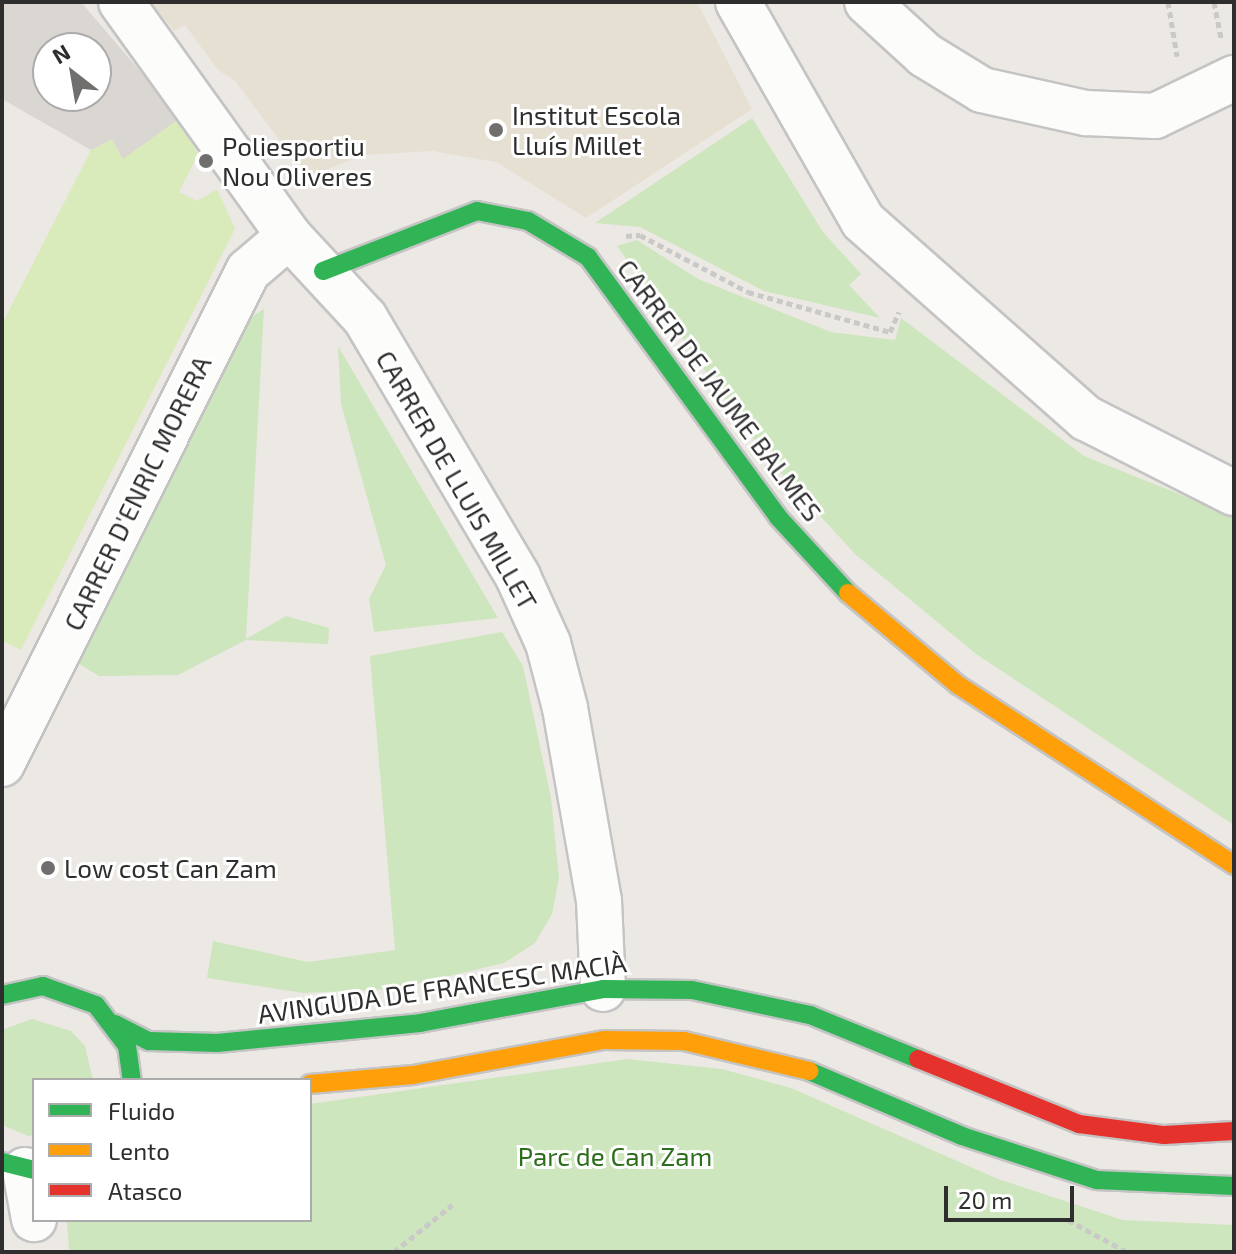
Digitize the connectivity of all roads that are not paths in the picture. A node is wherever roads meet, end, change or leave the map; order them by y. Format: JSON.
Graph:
{"nodes":[{"id":1,"x":121,"y":2,"type":"edge"},
{"id":2,"x":738,"y":2,"type":"edge"},
{"id":3,"x":867,"y":2,"type":"edge"},
{"id":4,"x":1228,"y":63,"type":"edge"},
{"id":5,"x":289,"y":236,"type":"junction"},
{"id":6,"x":323,"y":271,"type":"junction"},
{"id":7,"x":1234,"y":493,"type":"edge"},
{"id":8,"x":2,"y":764,"type":"edge"},
{"id":9,"x":1234,"y":865,"type":"edge"},
{"id":10,"x":603,"y":989,"type":"junction"},
{"id":11,"x":2,"y":995,"type":"edge"},
{"id":12,"x":115,"y":1024,"type":"junction"},
{"id":13,"x":131,"y":1078,"type":"edge"},
{"id":14,"x":312,"y":1084,"type":"edge"},
{"id":15,"x":1234,"y":1131,"type":"edge"},
{"id":16,"x":20,"y":1168,"type":"edge"},
{"id":17,"x":1234,"y":1186,"type":"edge"},
{"id":18,"x":32,"y":1213,"type":"edge"},
{"id":19,"x":34,"y":1222,"type":"edge"},
{"id":20,"x":39,"y":1252,"type":"edge"}],
"edges":[{"from":1,"to":5,"type":"street","name":"CARRER DE LLUIS MILLET"},
{"from":2,"to":7,"type":"street"},
{"from":3,"to":4,"type":"street"},
{"from":5,"to":6,"type":"street","name":"CARRER DE LLUIS MILLET"},
{"from":5,"to":8,"type":"street","name":"CARRER D'ENRIC MORERA"},
{"from":6,"to":9,"type":"street","name":"CARRER DE JAUME BALMES"},
{"from":6,"to":10,"type":"street","name":"CARRER DE LLUIS MILLET"},
{"from":10,"to":12,"type":"street","name":"AVINGUDA DE FRANCESC MACIÀ"},
{"from":10,"to":15,"type":"street","name":"AVINGUDA DE FRANCESC MACIÀ"},
{"from":11,"to":12,"type":"street","name":"AVINGUDA DE FRANCESC MACIÀ"},
{"from":12,"to":13,"type":"street"},
{"from":14,"to":17,"type":"street"},
{"from":16,"to":18,"type":"street"},
{"from":19,"to":20,"type":"street"}]}
